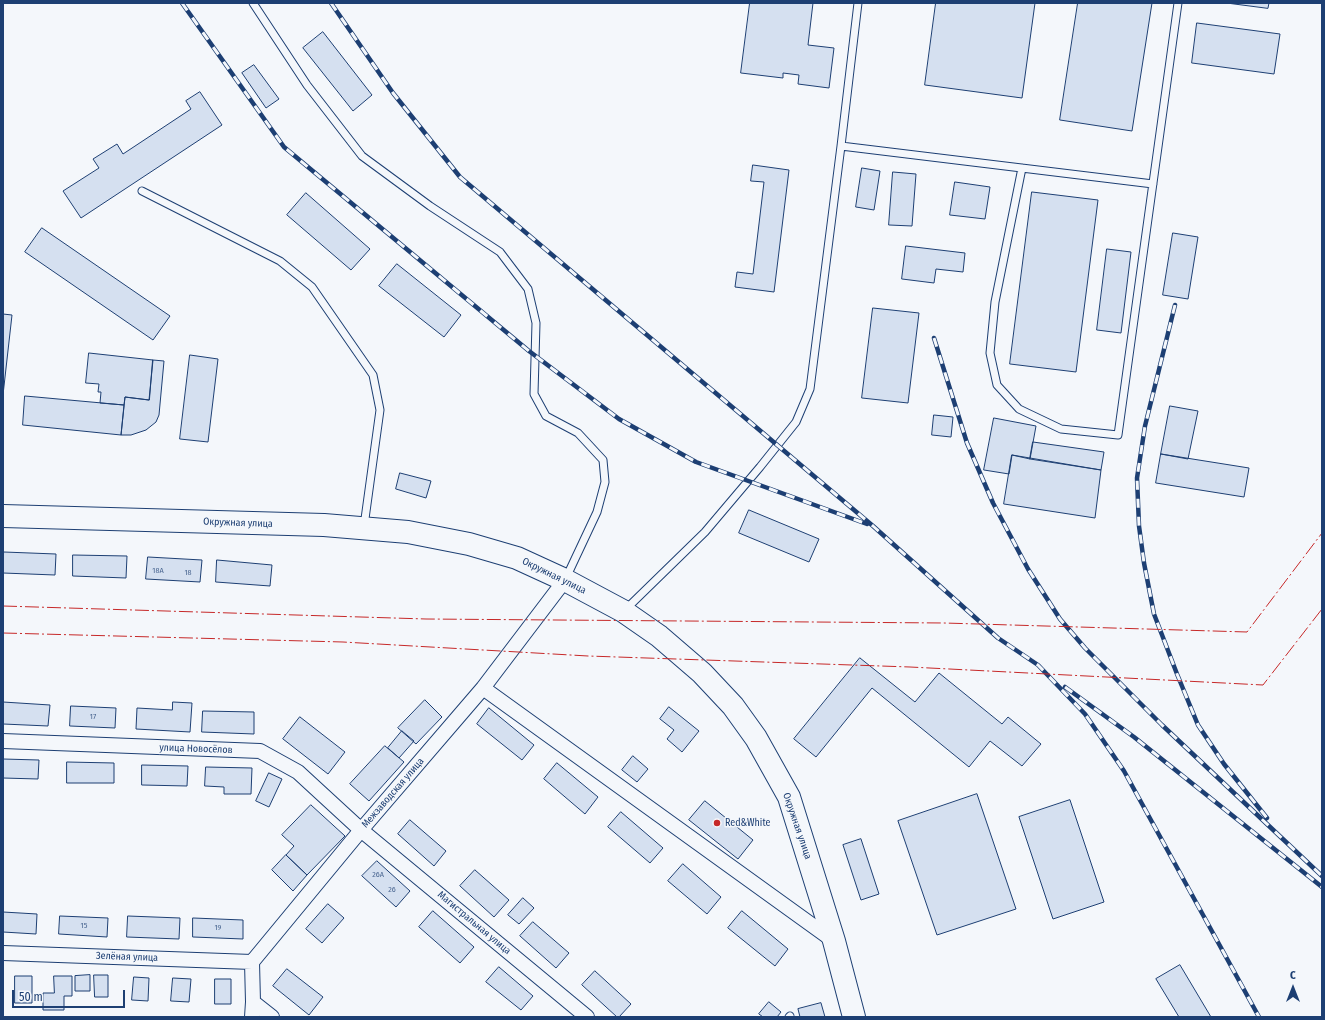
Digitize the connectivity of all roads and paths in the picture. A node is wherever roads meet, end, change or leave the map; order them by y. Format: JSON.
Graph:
{"nodes":[{"id":1,"x":253,"y":3,"type":"edge"},
{"id":2,"x":858,"y":3,"type":"edge"},
{"id":3,"x":1178,"y":3,"type":"edge"},
{"id":4,"x":841,"y":146,"type":"junction"},
{"id":5,"x":1022,"y":168,"type":"junction"},
{"id":6,"x":1153,"y":184,"type":"junction"},
{"id":7,"x":142,"y":191,"type":"dead end"},
{"id":8,"x":3,"y":516,"type":"edge"},
{"id":9,"x":364,"y":529,"type":"junction"},
{"id":10,"x":565,"y":580,"type":"junction"},
{"id":11,"x":623,"y":612,"type":"junction"},
{"id":12,"x":483,"y":688,"type":"junction"},
{"id":13,"x":3,"y":741,"type":"edge"},
{"id":14,"x":361,"y":830,"type":"junction"},
{"id":15,"x":834,"y":941,"type":"junction"},
{"id":16,"x":3,"y":952,"type":"edge"},
{"id":17,"x":252,"y":962,"type":"junction"},
{"id":18,"x":253,"y":1002,"type":"junction"},
{"id":19,"x":252,"y":1017,"type":"edge"},
{"id":20,"x":272,"y":1017,"type":"edge"},
{"id":21,"x":587,"y":1017,"type":"edge"},
{"id":22,"x":854,"y":1017,"type":"edge"}],
"edges":[{"from":1,"to":10,"type":"lane"},
{"from":2,"to":4,"type":"lane"},
{"from":3,"to":6,"type":"lane"},
{"from":4,"to":5,"type":"lane"},
{"from":4,"to":11,"type":"lane"},
{"from":5,"to":6,"type":"lane"},
{"from":5,"to":6,"type":"lane"},
{"from":7,"to":9,"type":"lane"},
{"from":8,"to":9,"type":"highway","name":"Окружная улица"},
{"from":9,"to":10,"type":"highway","name":"Окружная улица"},
{"from":10,"to":11,"type":"highway","name":"Окружная улица"},
{"from":10,"to":12,"type":"street","name":"Межзаводская улица"},
{"from":11,"to":15,"type":"highway","name":"Окружная улица"},
{"from":12,"to":14,"type":"street","name":"Межзаводская улица"},
{"from":12,"to":15,"type":"street"},
{"from":13,"to":14,"type":"street","name":"улица Новосёлов"},
{"from":14,"to":17,"type":"street","name":"Межзаводская улица"},
{"from":14,"to":21,"type":"street","name":"Магистральная улица"},
{"from":15,"to":22,"type":"highway","name":"Окружная улица"},
{"from":16,"to":17,"type":"street","name":"Зелёная улица"},
{"from":17,"to":18,"type":"street"},
{"from":18,"to":19,"type":"street"},
{"from":18,"to":20,"type":"street"}]}
